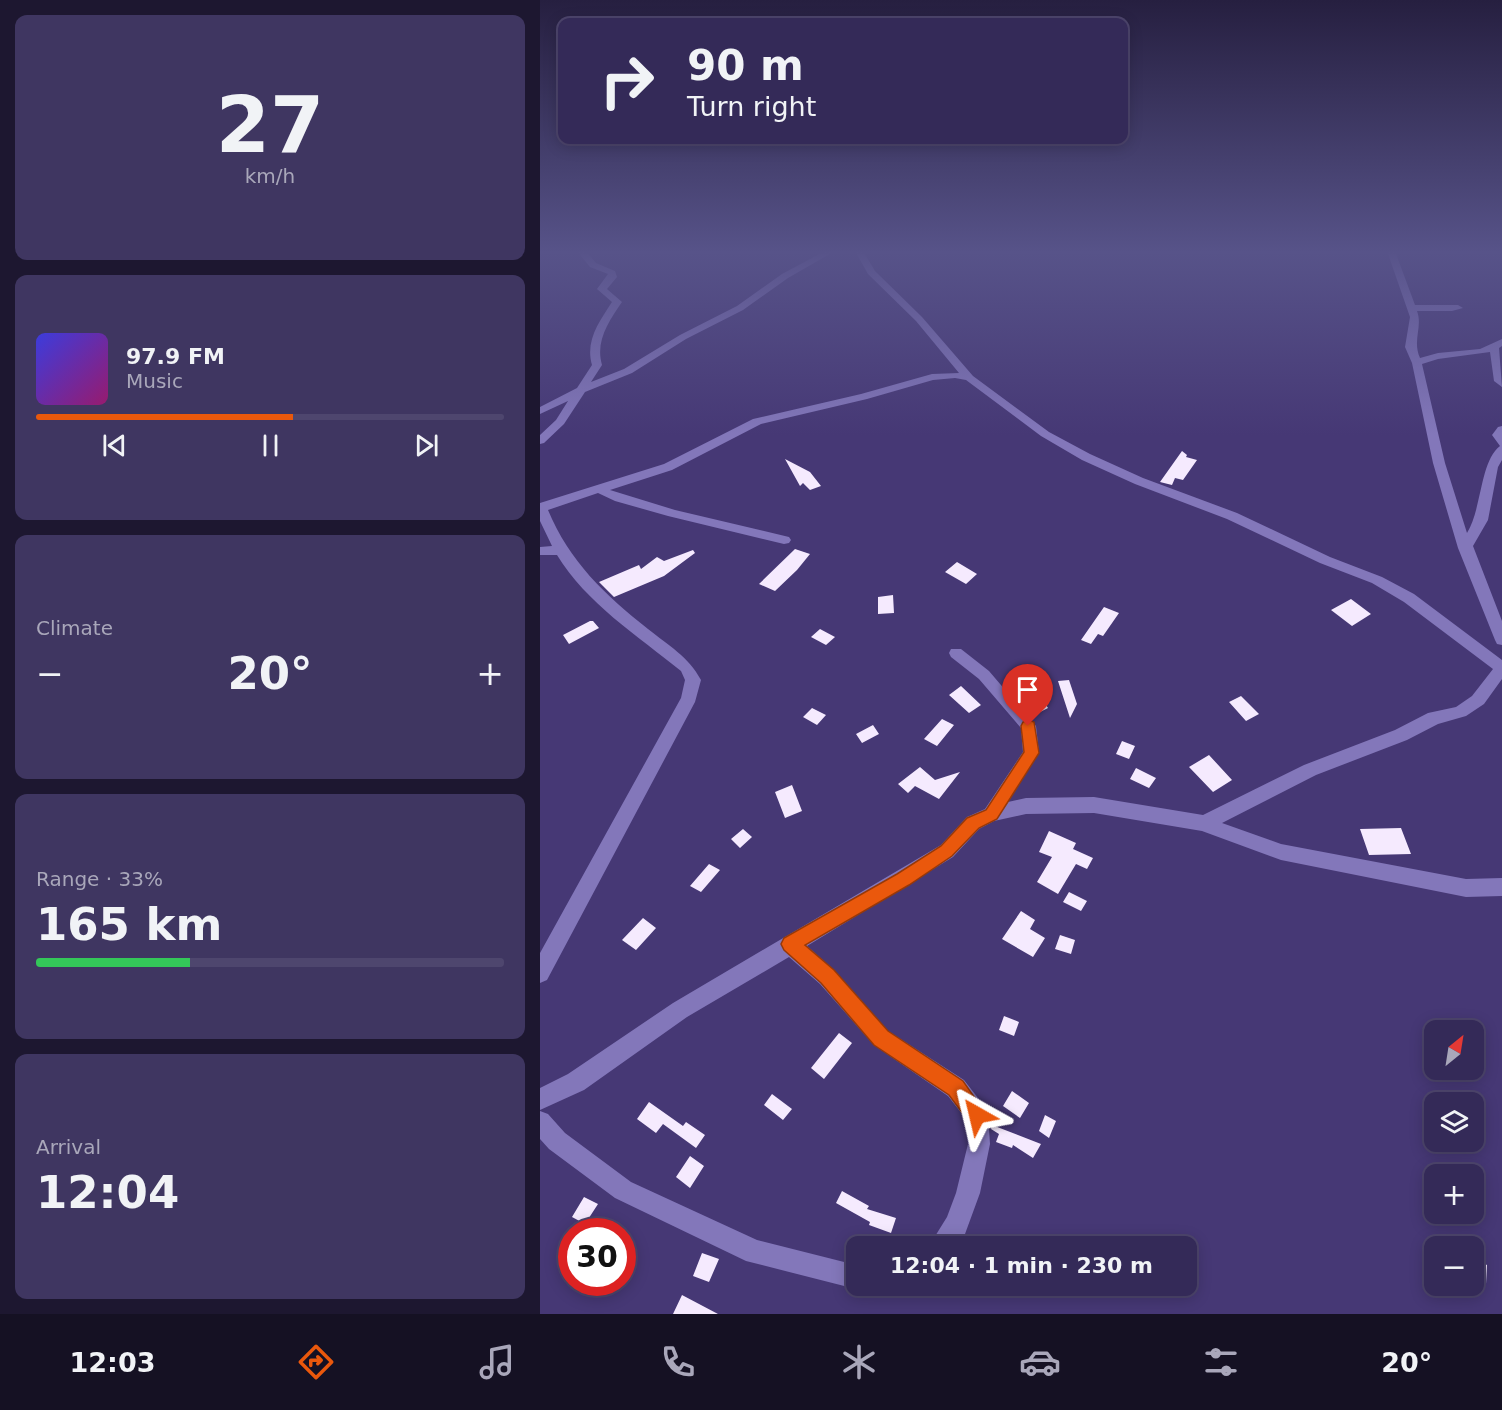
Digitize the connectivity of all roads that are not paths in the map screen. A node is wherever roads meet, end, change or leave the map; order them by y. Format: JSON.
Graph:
{"nodes":[{"id":1,"x":612,"y":312,"type":"edge"},
{"id":2,"x":732,"y":312,"type":"edge"},
{"id":3,"x":912,"y":312,"type":"edge"},
{"id":4,"x":1414,"y":312,"type":"edge"},
{"id":5,"x":1498,"y":345,"type":"edge"},
{"id":6,"x":1417,"y":363,"type":"junction"},
{"id":7,"x":955,"y":370,"type":"junction"},
{"id":8,"x":1502,"y":384,"type":"edge"},
{"id":9,"x":581,"y":390,"type":"junction"},
{"id":10,"x":540,"y":411,"type":"edge"},
{"id":11,"x":1502,"y":429,"type":"edge"},
{"id":12,"x":540,"y":441,"type":"edge"},
{"id":13,"x":1502,"y":443,"type":"edge"},
{"id":14,"x":1502,"y":448,"type":"edge"},
{"id":15,"x":1497,"y":465,"type":"edge"},
{"id":16,"x":601,"y":490,"type":"junction"},
{"id":17,"x":540,"y":508,"type":"edge"},
{"id":18,"x":784,"y":540,"type":"dead end"},
{"id":19,"x":1465,"y":548,"type":"junction"},
{"id":20,"x":560,"y":550,"type":"junction"},
{"id":21,"x":540,"y":551,"type":"edge"},
{"id":22,"x":1502,"y":640,"type":"edge"},
{"id":23,"x":956,"y":653,"type":"dead end"},
{"id":24,"x":1502,"y":668,"type":"edge"},
{"id":25,"x":991,"y":814,"type":"junction"},
{"id":26,"x":1204,"y":823,"type":"junction"},
{"id":27,"x":1502,"y":887,"type":"edge"},
{"id":28,"x":790,"y":944,"type":"junction"},
{"id":29,"x":540,"y":973,"type":"edge"},
{"id":30,"x":540,"y":1099,"type":"edge"},
{"id":31,"x":540,"y":1122,"type":"edge"},
{"id":32,"x":948,"y":1236,"type":"edge"},
{"id":33,"x":846,"y":1275,"type":"edge"}],
"edges":[{"from":1,"to":9,"type":"street"},
{"from":2,"to":9,"type":"street"},
{"from":3,"to":7,"type":"street"},
{"from":4,"to":6,"type":"street"},
{"from":5,"to":6,"type":"street"},
{"from":5,"to":8,"type":"street"},
{"from":6,"to":19,"type":"street"},
{"from":7,"to":16,"type":"street"},
{"from":7,"to":24,"type":"street"},
{"from":9,"to":10,"type":"street"},
{"from":9,"to":12,"type":"street"},
{"from":11,"to":13,"type":"street"},
{"from":14,"to":15,"type":"street"},
{"from":15,"to":19,"type":"street"},
{"from":16,"to":17,"type":"street"},
{"from":16,"to":18,"type":"street"},
{"from":17,"to":20,"type":"street"},
{"from":19,"to":22,"type":"street"},
{"from":20,"to":21,"type":"street"},
{"from":20,"to":29,"type":"street"},
{"from":23,"to":25,"type":"street"},
{"from":24,"to":26,"type":"street"},
{"from":25,"to":26,"type":"street"},
{"from":25,"to":28,"type":"street"},
{"from":26,"to":27,"type":"street"},
{"from":28,"to":30,"type":"street"},
{"from":28,"to":32,"type":"street"},
{"from":31,"to":33,"type":"street"}]}
